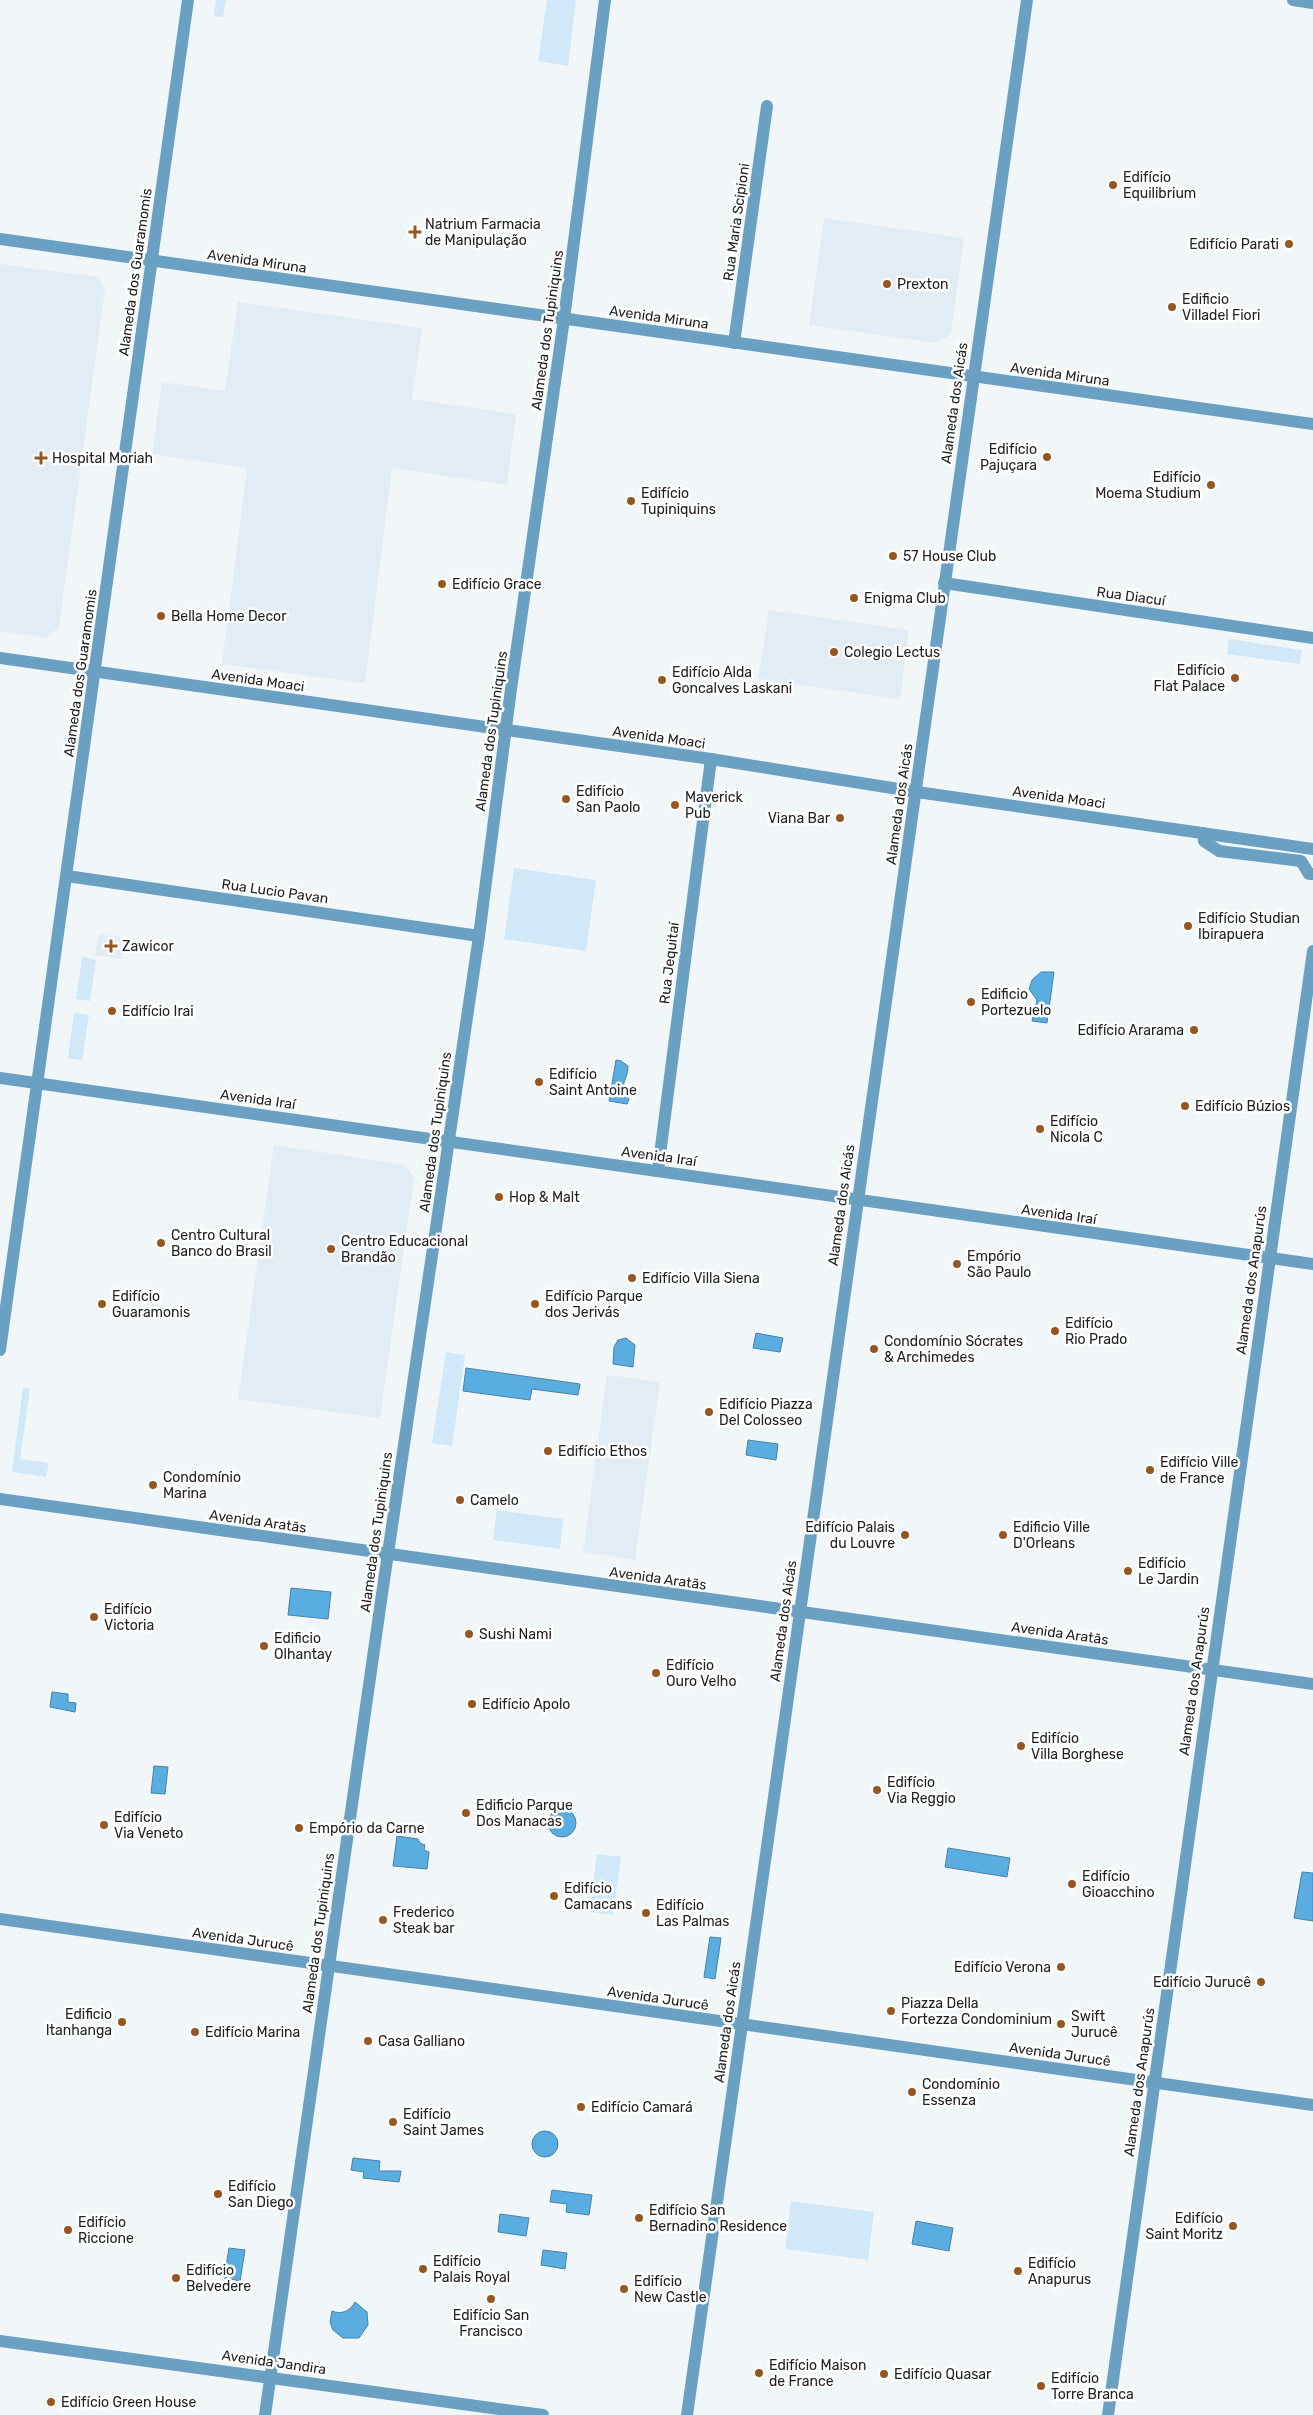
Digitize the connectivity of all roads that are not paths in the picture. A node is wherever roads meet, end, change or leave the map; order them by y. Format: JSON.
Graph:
{"nodes":[{"id":1,"x":188,"y":0,"type":"edge"},
{"id":2,"x":605,"y":0,"type":"edge"},
{"id":3,"x":1027,"y":0,"type":"edge"},
{"id":4,"x":1293,"y":0,"type":"edge"},
{"id":5,"x":1313,"y":3,"type":"edge"},
{"id":6,"x":768,"y":106,"type":"dead end"},
{"id":7,"x":0,"y":239,"type":"edge"},
{"id":8,"x":150,"y":261,"type":"junction"},
{"id":9,"x":564,"y":319,"type":"junction"},
{"id":10,"x":734,"y":343,"type":"junction"},
{"id":11,"x":974,"y":377,"type":"junction"},
{"id":12,"x":1313,"y":424,"type":"edge"},
{"id":13,"x":944,"y":583,"type":"junction"},
{"id":14,"x":1313,"y":638,"type":"edge"},
{"id":15,"x":0,"y":658,"type":"edge"},
{"id":16,"x":95,"y":671,"type":"junction"},
{"id":17,"x":506,"y":730,"type":"junction"},
{"id":18,"x":711,"y":759,"type":"junction"},
{"id":19,"x":917,"y":792,"type":"junction"},
{"id":20,"x":1203,"y":833,"type":"junction"},
{"id":21,"x":1313,"y":849,"type":"edge"},
{"id":22,"x":1313,"y":874,"type":"edge"},
{"id":23,"x":67,"y":876,"type":"junction"},
{"id":24,"x":479,"y":936,"type":"junction"},
{"id":25,"x":1313,"y":950,"type":"edge"},
{"id":26,"x":0,"y":1078,"type":"edge"},
{"id":27,"x":37,"y":1083,"type":"junction"},
{"id":28,"x":449,"y":1142,"type":"junction"},
{"id":29,"x":658,"y":1170,"type":"junction"},
{"id":30,"x":857,"y":1200,"type":"junction"},
{"id":31,"x":1270,"y":1258,"type":"junction"},
{"id":32,"x":1313,"y":1264,"type":"edge"},
{"id":33,"x":0,"y":1350,"type":"edge"},
{"id":34,"x":0,"y":1499,"type":"edge"},
{"id":35,"x":388,"y":1555,"type":"junction"},
{"id":36,"x":799,"y":1613,"type":"junction"},
{"id":37,"x":1211,"y":1670,"type":"junction"},
{"id":38,"x":1313,"y":1684,"type":"edge"},
{"id":39,"x":0,"y":1919,"type":"edge"},
{"id":40,"x":329,"y":1967,"type":"junction"},
{"id":41,"x":742,"y":2024,"type":"junction"},
{"id":42,"x":1154,"y":2082,"type":"junction"},
{"id":43,"x":1313,"y":2105,"type":"edge"},
{"id":44,"x":0,"y":2341,"type":"edge"},
{"id":45,"x":270,"y":2376,"type":"junction"},
{"id":46,"x":265,"y":2415,"type":"edge"},
{"id":47,"x":543,"y":2415,"type":"edge"},
{"id":48,"x":687,"y":2415,"type":"edge"},
{"id":49,"x":1108,"y":2415,"type":"edge"}],
"edges":[{"from":1,"to":8,"type":"street","name":"Alameda dos Guaramomis"},
{"from":2,"to":9,"type":"street","name":"Alameda dos Tupiniquins"},
{"from":3,"to":11,"type":"street","name":"Alameda dos Aicás"},
{"from":4,"to":5,"type":"street"},
{"from":6,"to":10,"type":"street","name":"Rua Maria Scipioni"},
{"from":7,"to":8,"type":"street","name":"Avenida Miruna"},
{"from":8,"to":9,"type":"street","name":"Avenida Miruna"},
{"from":8,"to":16,"type":"street","name":"Alameda dos Guaramomis"},
{"from":9,"to":10,"type":"street","name":"Avenida Miruna"},
{"from":9,"to":17,"type":"street","name":"Alameda dos Tupiniquins"},
{"from":10,"to":11,"type":"street","name":"Avenida Miruna"},
{"from":11,"to":12,"type":"street","name":"Avenida Miruna"},
{"from":11,"to":13,"type":"street","name":"Alameda dos Aicás"},
{"from":13,"to":14,"type":"street","name":"Rua Diacuí"},
{"from":13,"to":19,"type":"street","name":"Alameda dos Aicás"},
{"from":15,"to":16,"type":"street","name":"Avenida Moaci"},
{"from":16,"to":17,"type":"street","name":"Avenida Moaci"},
{"from":16,"to":23,"type":"street","name":"Alameda dos Guaramomis"},
{"from":17,"to":18,"type":"street","name":"Avenida Moaci"},
{"from":17,"to":24,"type":"street","name":"Alameda dos Tupiniquins"},
{"from":18,"to":19,"type":"street","name":"Avenida Moaci"},
{"from":18,"to":29,"type":"street","name":"Rua Jequitaí"},
{"from":19,"to":20,"type":"street","name":"Avenida Moaci"},
{"from":19,"to":30,"type":"street","name":"Alameda dos Aicás"},
{"from":20,"to":21,"type":"street","name":"Avenida Moaci"},
{"from":20,"to":22,"type":"street"},
{"from":23,"to":24,"type":"street","name":"Rua Lucio Pavan"},
{"from":23,"to":27,"type":"street","name":"Alameda dos Guaramomis"},
{"from":24,"to":28,"type":"street","name":"Alameda dos Tupiniquins"},
{"from":25,"to":31,"type":"street","name":"Alameda dos Anapurús"},
{"from":26,"to":27,"type":"street","name":"Avenida Iraí"},
{"from":27,"to":28,"type":"street","name":"Avenida Iraí"},
{"from":27,"to":33,"type":"street","name":"Alameda dos Guaramomis"},
{"from":28,"to":29,"type":"street","name":"Avenida Iraí"},
{"from":28,"to":35,"type":"street","name":"Alameda dos Tupiniquins"},
{"from":29,"to":30,"type":"street","name":"Avenida Iraí"},
{"from":30,"to":31,"type":"street","name":"Avenida Iraí"},
{"from":30,"to":36,"type":"street","name":"Alameda dos Aicás"},
{"from":31,"to":32,"type":"street","name":"Avenida Iraí"},
{"from":31,"to":37,"type":"street","name":"Alameda dos Anapurús"},
{"from":34,"to":35,"type":"street","name":"Avenida Aratãs"},
{"from":35,"to":36,"type":"street","name":"Avenida Aratãs"},
{"from":35,"to":40,"type":"street","name":"Alameda dos Tupiniquins"},
{"from":36,"to":37,"type":"street","name":"Avenida Aratãs"},
{"from":36,"to":41,"type":"street","name":"Alameda dos Aicás"},
{"from":37,"to":38,"type":"street","name":"Avenida Aratãs"},
{"from":37,"to":42,"type":"street","name":"Alameda dos Anapurús"},
{"from":39,"to":40,"type":"street","name":"Avenida Jurucê"},
{"from":40,"to":41,"type":"street","name":"Avenida Jurucê"},
{"from":40,"to":45,"type":"street","name":"Alameda dos Tupiniquins"},
{"from":41,"to":42,"type":"street","name":"Avenida Jurucê"},
{"from":41,"to":48,"type":"street","name":"Alameda dos Aicás"},
{"from":42,"to":43,"type":"street","name":"Avenida Jurucê"},
{"from":42,"to":49,"type":"street","name":"Alameda dos Anapurús"},
{"from":44,"to":45,"type":"street","name":"Avenida Jandira"},
{"from":45,"to":46,"type":"street","name":"Alameda dos Tupiniquins"},
{"from":45,"to":47,"type":"street","name":"Avenida Jandira"}]}
